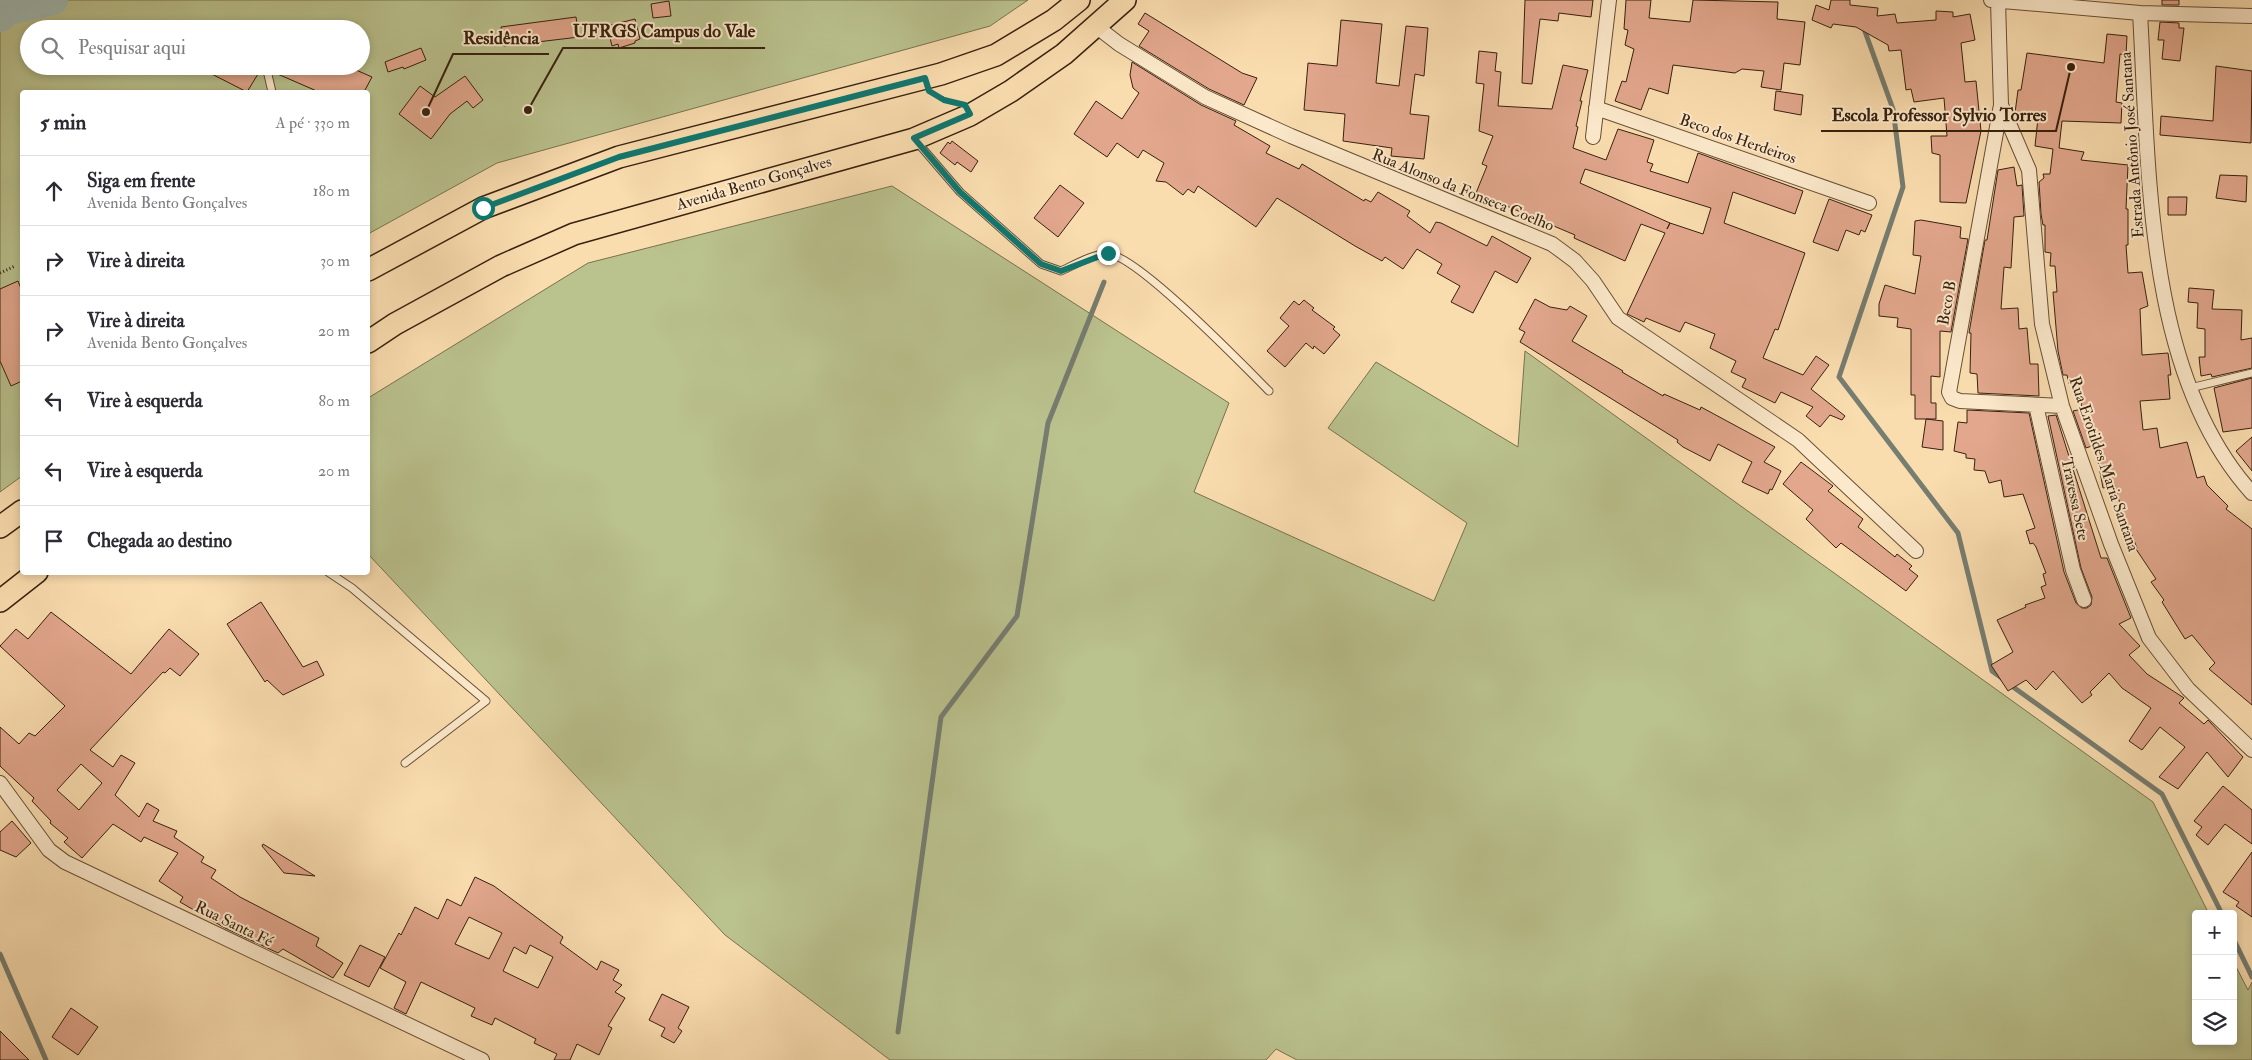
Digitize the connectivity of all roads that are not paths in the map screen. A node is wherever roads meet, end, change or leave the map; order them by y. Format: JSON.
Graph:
{"nodes":[{"id":1,"x":1079,"y":0,"type":"edge"},
{"id":2,"x":1125,"y":0,"type":"edge"},
{"id":3,"x":1609,"y":0,"type":"edge"},
{"id":4,"x":1991,"y":0,"type":"edge"},
{"id":5,"x":1998,"y":0,"type":"edge"},
{"id":6,"x":2140,"y":14,"type":"junction"},
{"id":7,"x":2252,"y":16,"type":"edge"},
{"id":8,"x":1097,"y":27,"type":"junction"},
{"id":9,"x":268,"y":75,"type":"edge"},
{"id":10,"x":272,"y":90,"type":"edge"},
{"id":11,"x":2001,"y":104,"type":"junction"},
{"id":12,"x":1596,"y":108,"type":"junction"},
{"id":13,"x":1593,"y":137,"type":"dead end"},
{"id":14,"x":914,"y":138,"type":"junction"},
{"id":15,"x":1869,"y":203,"type":"dead end"},
{"id":16,"x":370,"y":269,"type":"edge"},
{"id":17,"x":370,"y":341,"type":"edge"},
{"id":18,"x":2252,"y":373,"type":"edge"},
{"id":19,"x":2190,"y":388,"type":"junction"},
{"id":20,"x":1269,"y":391,"type":"dead end"},
{"id":21,"x":2036,"y":405,"type":"junction"},
{"id":22,"x":2062,"y":406,"type":"junction"},
{"id":23,"x":2252,"y":493,"type":"edge"},
{"id":24,"x":20,"y":513,"type":"edge"},
{"id":25,"x":0,"y":528,"type":"edge"},
{"id":26,"x":1916,"y":551,"type":"dead end"},
{"id":27,"x":33,"y":575,"type":"edge"},
{"id":28,"x":332,"y":575,"type":"edge"},
{"id":29,"x":2084,"y":600,"type":"dead end"},
{"id":30,"x":0,"y":601,"type":"edge"},
{"id":31,"x":2252,"y":750,"type":"edge"},
{"id":32,"x":405,"y":763,"type":"dead end"},
{"id":33,"x":0,"y":783,"type":"edge"},
{"id":34,"x":482,"y":1060,"type":"edge"}],
"edges":[{"from":1,"to":16,"type":"main road"},
{"from":2,"to":8,"type":"main road","name":"Avenida Bento Gonçalves"},
{"from":3,"to":12,"type":"street"},
{"from":4,"to":5,"type":"street"},
{"from":5,"to":6,"type":"street"},
{"from":5,"to":11,"type":"street","name":"Rua Erotildes Maria Santana"},
{"from":6,"to":7,"type":"street"},
{"from":6,"to":19,"type":"street","name":"Estrada Antônio José Santana"},
{"from":8,"to":14,"type":"main road","name":"Avenida Bento Gonçalves"},
{"from":8,"to":26,"type":"street","name":"Rua Alonso da Fonseca Coelho"},
{"from":9,"to":10,"type":"lane"},
{"from":11,"to":21,"type":"street","name":"Beco B"},
{"from":11,"to":22,"type":"street","name":"Rua Erotildes Maria Santana"},
{"from":12,"to":13,"type":"street"},
{"from":12,"to":15,"type":"street","name":"Beco dos Herdeiros"},
{"from":14,"to":17,"type":"main road","name":"Avenida Bento Gonçalves"},
{"from":14,"to":20,"type":"lane"},
{"from":18,"to":19,"type":"lane"},
{"from":19,"to":23,"type":"street","name":"Estrada Antônio José Santana"},
{"from":21,"to":22,"type":"street","name":"Beco B"},
{"from":21,"to":29,"type":"street","name":"Travessa Sete"},
{"from":22,"to":31,"type":"street","name":"Rua Erotildes Maria Santana"},
{"from":24,"to":25,"type":"main road"},
{"from":27,"to":30,"type":"main road"},
{"from":28,"to":32,"type":"lane"},
{"from":33,"to":34,"type":"street","name":"Rua Santa Fé"}]}
